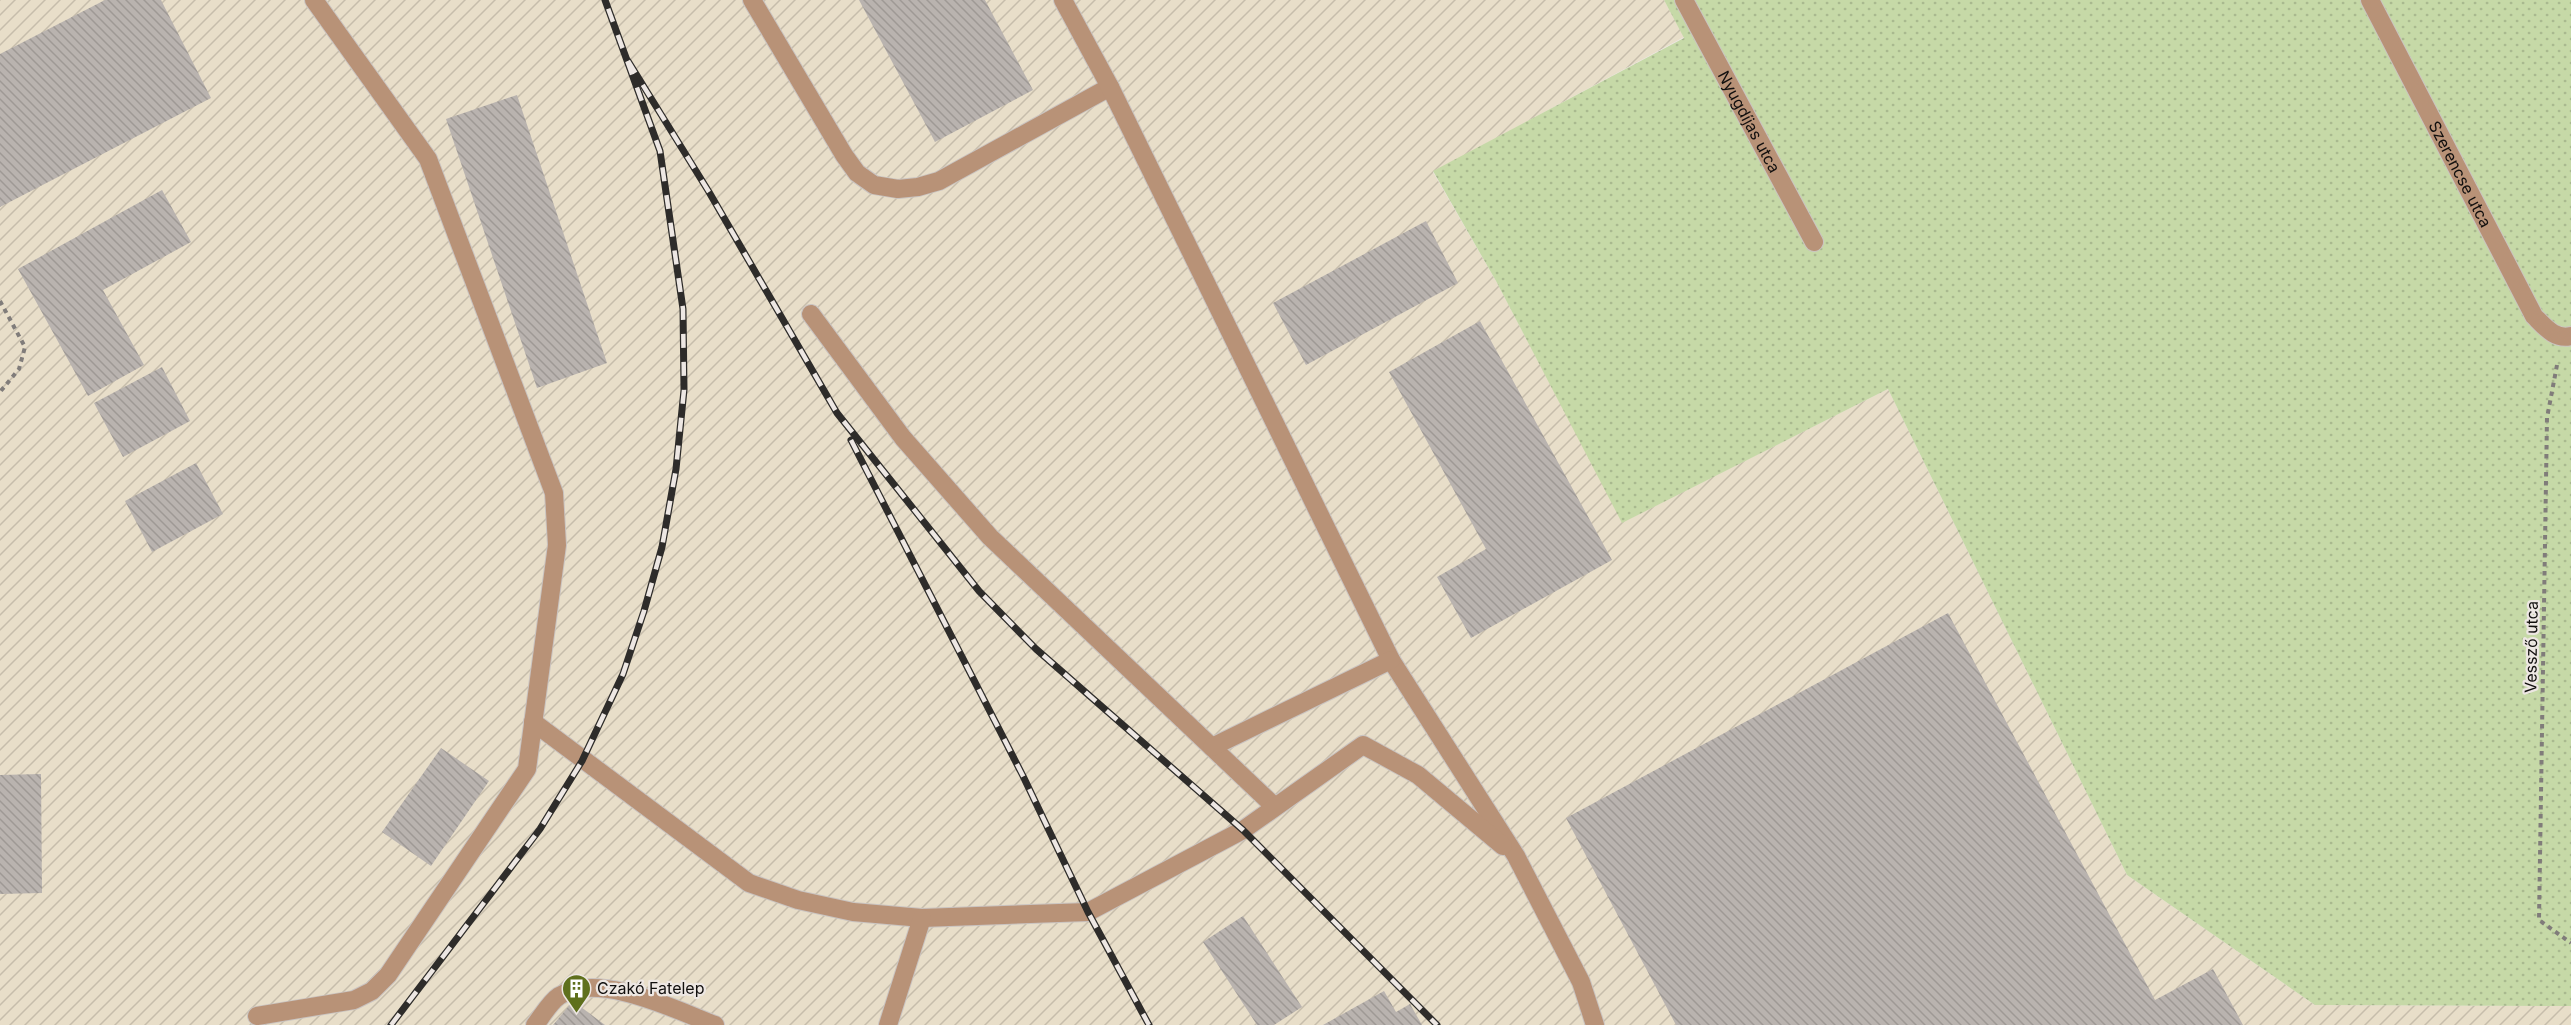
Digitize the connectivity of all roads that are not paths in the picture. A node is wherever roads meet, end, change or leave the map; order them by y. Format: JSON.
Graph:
{"nodes":[{"id":1,"x":314,"y":0,"type":"edge"},
{"id":2,"x":752,"y":0,"type":"edge"},
{"id":3,"x":1063,"y":0,"type":"edge"},
{"id":4,"x":1684,"y":0,"type":"edge"},
{"id":5,"x":2370,"y":0,"type":"edge"},
{"id":6,"x":1110,"y":87,"type":"junction"},
{"id":7,"x":1814,"y":242,"type":"dead end"},
{"id":8,"x":811,"y":314,"type":"dead end"},
{"id":9,"x":2567,"y":337,"type":"edge"},
{"id":10,"x":1391,"y":660,"type":"junction"},
{"id":11,"x":533,"y":722,"type":"junction"},
{"id":12,"x":1212,"y":747,"type":"junction"},
{"id":13,"x":1274,"y":806,"type":"junction"},
{"id":14,"x":1516,"y":856,"type":"junction"},
{"id":15,"x":922,"y":918,"type":"junction"},
{"id":16,"x":257,"y":1016,"type":"dead end"},
{"id":17,"x":535,"y":1025,"type":"edge"},
{"id":18,"x":715,"y":1025,"type":"edge"},
{"id":19,"x":888,"y":1025,"type":"edge"},
{"id":20,"x":1595,"y":1025,"type":"edge"}],
"edges":[{"from":1,"to":11,"type":"street"},
{"from":2,"to":6,"type":"street"},
{"from":3,"to":6,"type":"street"},
{"from":4,"to":7,"type":"street","name":"Nyugdíjas utca"},
{"from":5,"to":9,"type":"street","name":"Szerencse utca"},
{"from":6,"to":10,"type":"street"},
{"from":8,"to":12,"type":"street"},
{"from":10,"to":12,"type":"street"},
{"from":10,"to":14,"type":"street"},
{"from":11,"to":15,"type":"street"},
{"from":11,"to":16,"type":"street"},
{"from":12,"to":13,"type":"street"},
{"from":13,"to":14,"type":"street"},
{"from":13,"to":15,"type":"street"},
{"from":14,"to":20,"type":"street"},
{"from":15,"to":19,"type":"street"},
{"from":17,"to":18,"type":"street"}]}
